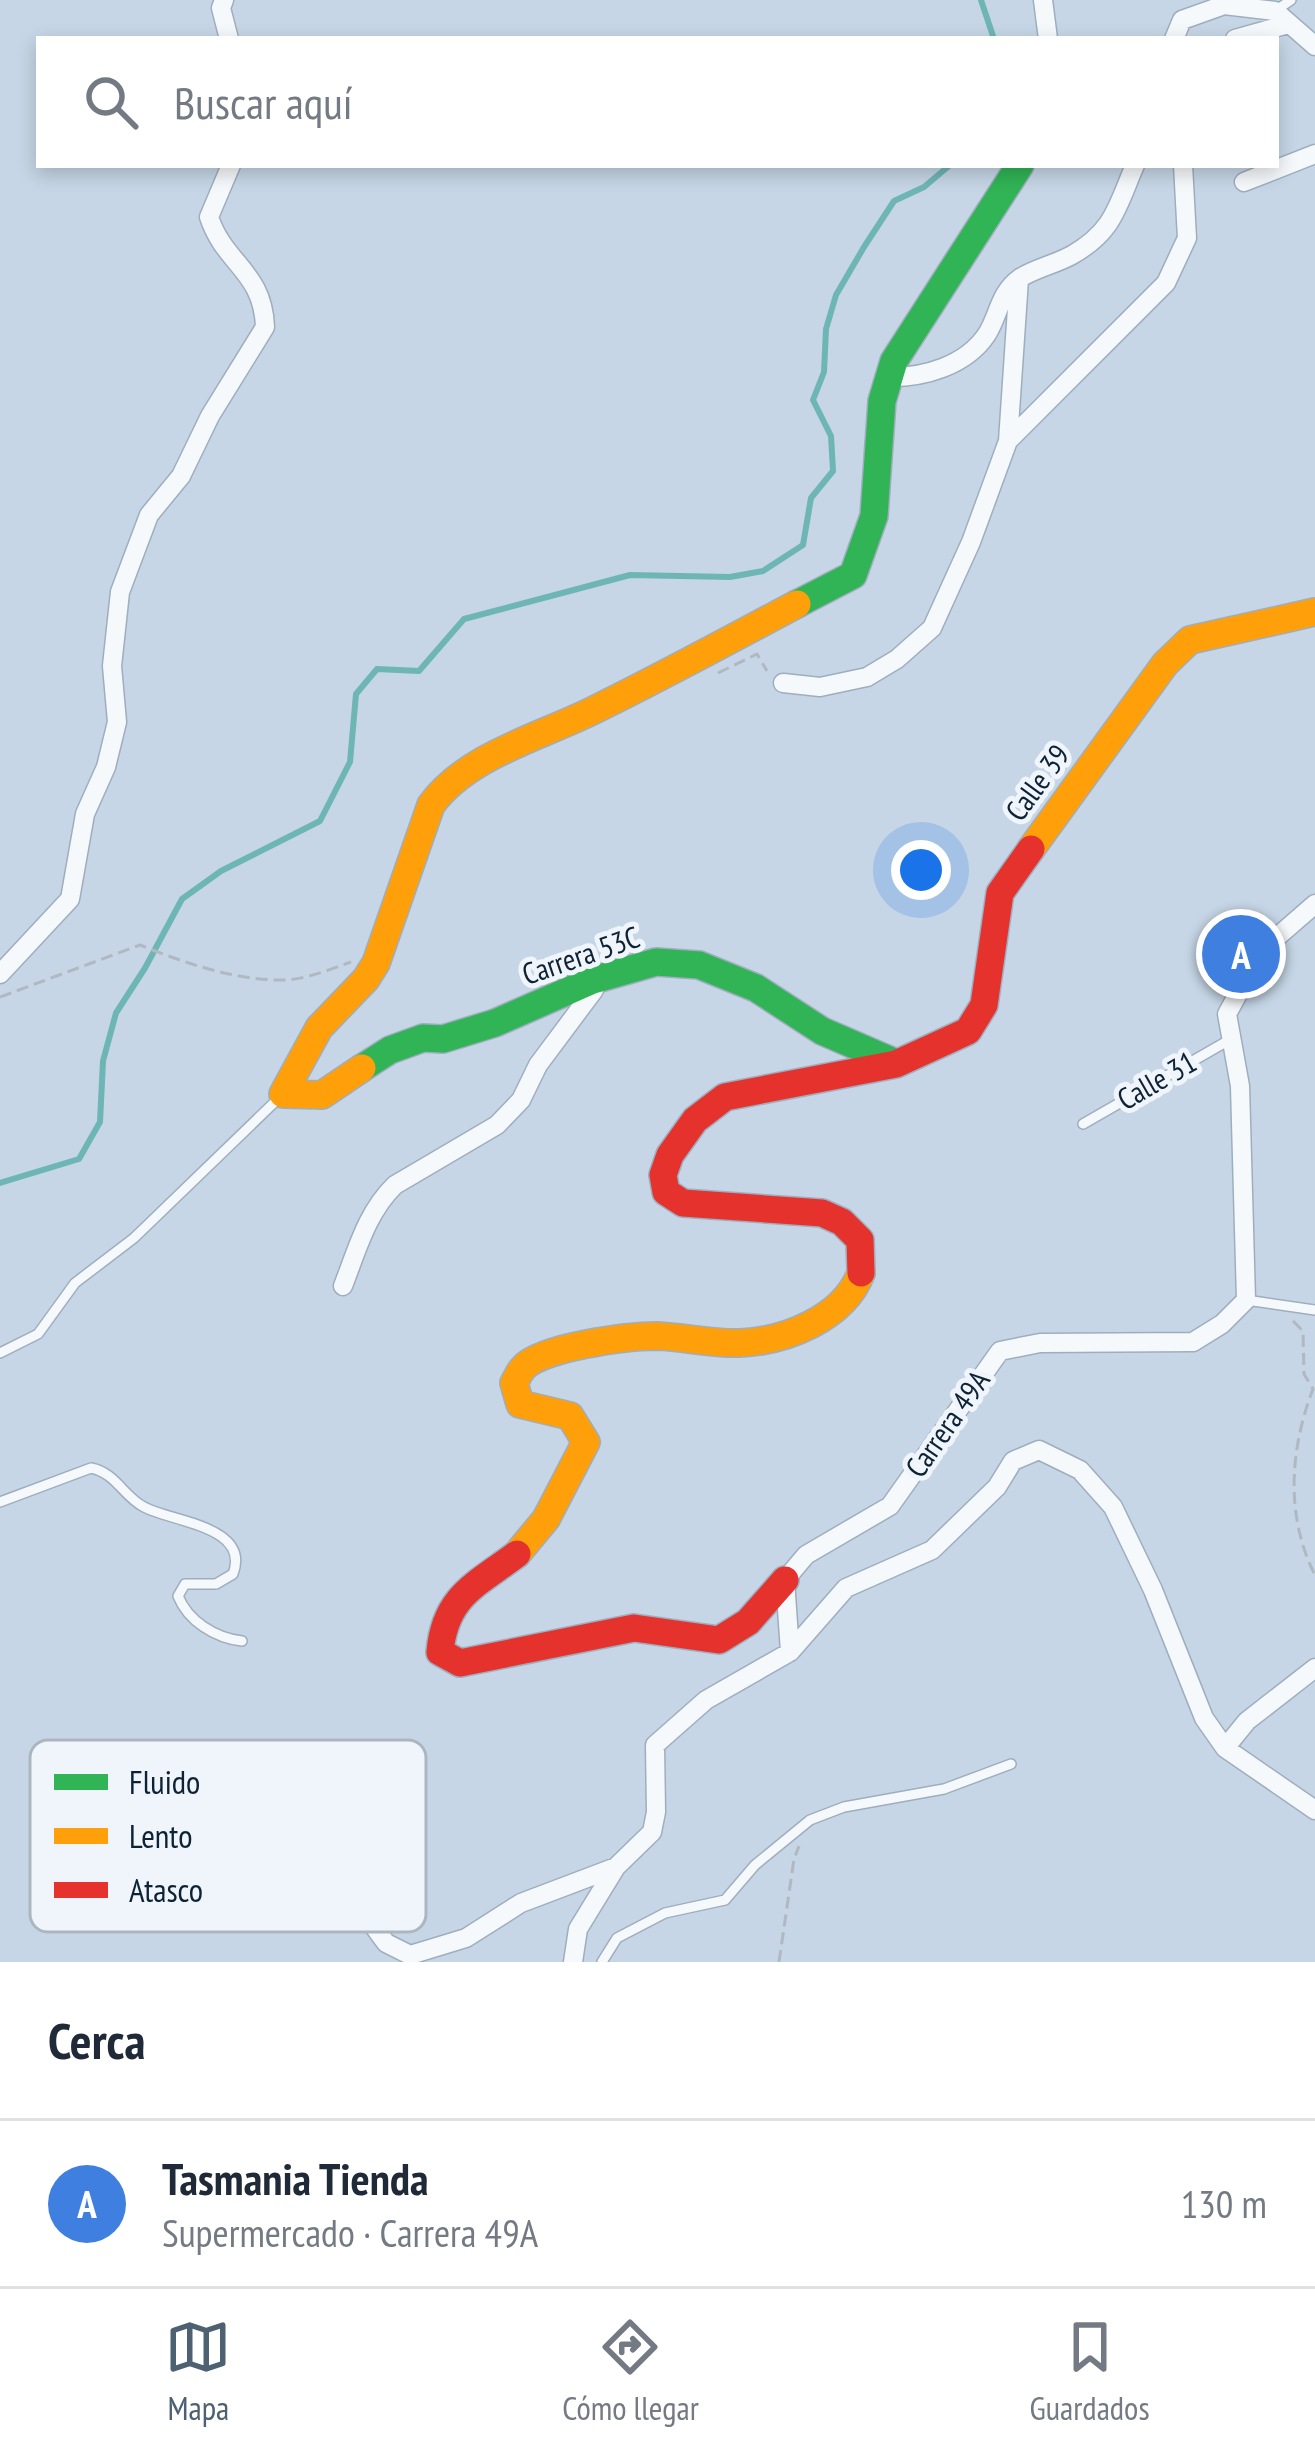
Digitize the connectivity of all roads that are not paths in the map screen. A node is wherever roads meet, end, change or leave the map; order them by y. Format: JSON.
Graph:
{"nodes":[{"id":1,"x":224,"y":0,"type":"edge"},
{"id":2,"x":1042,"y":0,"type":"edge"},
{"id":3,"x":1205,"y":5,"type":"edge"},
{"id":4,"x":1284,"y":12,"type":"edge"},
{"id":5,"x":228,"y":36,"type":"edge"},
{"id":6,"x":1048,"y":36,"type":"edge"},
{"id":7,"x":1175,"y":36,"type":"edge"},
{"id":8,"x":1240,"y":36,"type":"edge"},
{"id":9,"x":1315,"y":46,"type":"edge"},
{"id":10,"x":1315,"y":154,"type":"edge"},
{"id":11,"x":230,"y":168,"type":"edge"},
{"id":12,"x":1018,"y":168,"type":"edge"},
{"id":13,"x":1134,"y":168,"type":"edge"},
{"id":14,"x":1183,"y":168,"type":"edge"},
{"id":15,"x":1244,"y":182,"type":"dead end"},
{"id":16,"x":1018,"y":279,"type":"junction"},
{"id":17,"x":887,"y":377,"type":"junction"},
{"id":18,"x":1008,"y":441,"type":"junction"},
{"id":19,"x":1315,"y":612,"type":"edge"},
{"id":20,"x":783,"y":682,"type":"road end"},
{"id":21,"x":1315,"y":904,"type":"edge"},
{"id":22,"x":0,"y":974,"type":"edge"},
{"id":23,"x":593,"y":980,"type":"junction"},
{"id":24,"x":1232,"y":1039,"type":"junction"},
{"id":25,"x":896,"y":1064,"type":"junction"},
{"id":26,"x":283,"y":1094,"type":"junction"},
{"id":27,"x":1083,"y":1124,"type":"dead end"},
{"id":28,"x":343,"y":1286,"type":"dead end"},
{"id":29,"x":1246,"y":1300,"type":"junction"},
{"id":30,"x":1315,"y":1310,"type":"edge"},
{"id":31,"x":0,"y":1353,"type":"edge"},
{"id":32,"x":0,"y":1502,"type":"edge"},
{"id":33,"x":785,"y":1580,"type":"junction"},
{"id":34,"x":242,"y":1641,"type":"dead end"},
{"id":35,"x":790,"y":1652,"type":"junction"},
{"id":36,"x":1315,"y":1667,"type":"edge"},
{"id":37,"x":1225,"y":1748,"type":"junction"},
{"id":38,"x":1011,"y":1763,"type":"dead end"},
{"id":39,"x":1315,"y":1810,"type":"edge"},
{"id":40,"x":616,"y":1867,"type":"junction"},
{"id":41,"x":378,"y":1932,"type":"edge"},
{"id":42,"x":573,"y":1962,"type":"edge"},
{"id":43,"x":602,"y":1962,"type":"edge"}],
"edges":[{"from":1,"to":5,"type":"street"},
{"from":2,"to":6,"type":"street"},
{"from":3,"to":4,"type":"street"},
{"from":3,"to":7,"type":"street"},
{"from":4,"to":8,"type":"street"},
{"from":4,"to":9,"type":"street"},
{"from":10,"to":15,"type":"street"},
{"from":11,"to":22,"type":"street"},
{"from":12,"to":17,"type":"street"},
{"from":13,"to":16,"type":"street"},
{"from":14,"to":18,"type":"street"},
{"from":16,"to":17,"type":"street"},
{"from":16,"to":18,"type":"street"},
{"from":17,"to":26,"type":"street"},
{"from":18,"to":20,"type":"street"},
{"from":19,"to":25,"type":"street","name":"Calle 39"},
{"from":21,"to":24,"type":"street"},
{"from":23,"to":25,"type":"street","name":"Carrera 53C"},
{"from":23,"to":26,"type":"street","name":"Carrera 53C"},
{"from":23,"to":28,"type":"street"},
{"from":24,"to":27,"type":"lane","name":"Calle 31"},
{"from":24,"to":29,"type":"street"},
{"from":25,"to":33,"type":"street","name":"Calle 39"},
{"from":26,"to":31,"type":"lane"},
{"from":29,"to":30,"type":"lane"},
{"from":29,"to":33,"type":"street","name":"Carrera 49A"},
{"from":32,"to":34,"type":"lane"},
{"from":33,"to":35,"type":"street"},
{"from":35,"to":37,"type":"street"},
{"from":35,"to":40,"type":"street"},
{"from":36,"to":37,"type":"street"},
{"from":37,"to":39,"type":"street"},
{"from":38,"to":43,"type":"lane"},
{"from":40,"to":41,"type":"street"},
{"from":40,"to":42,"type":"street"}]}
